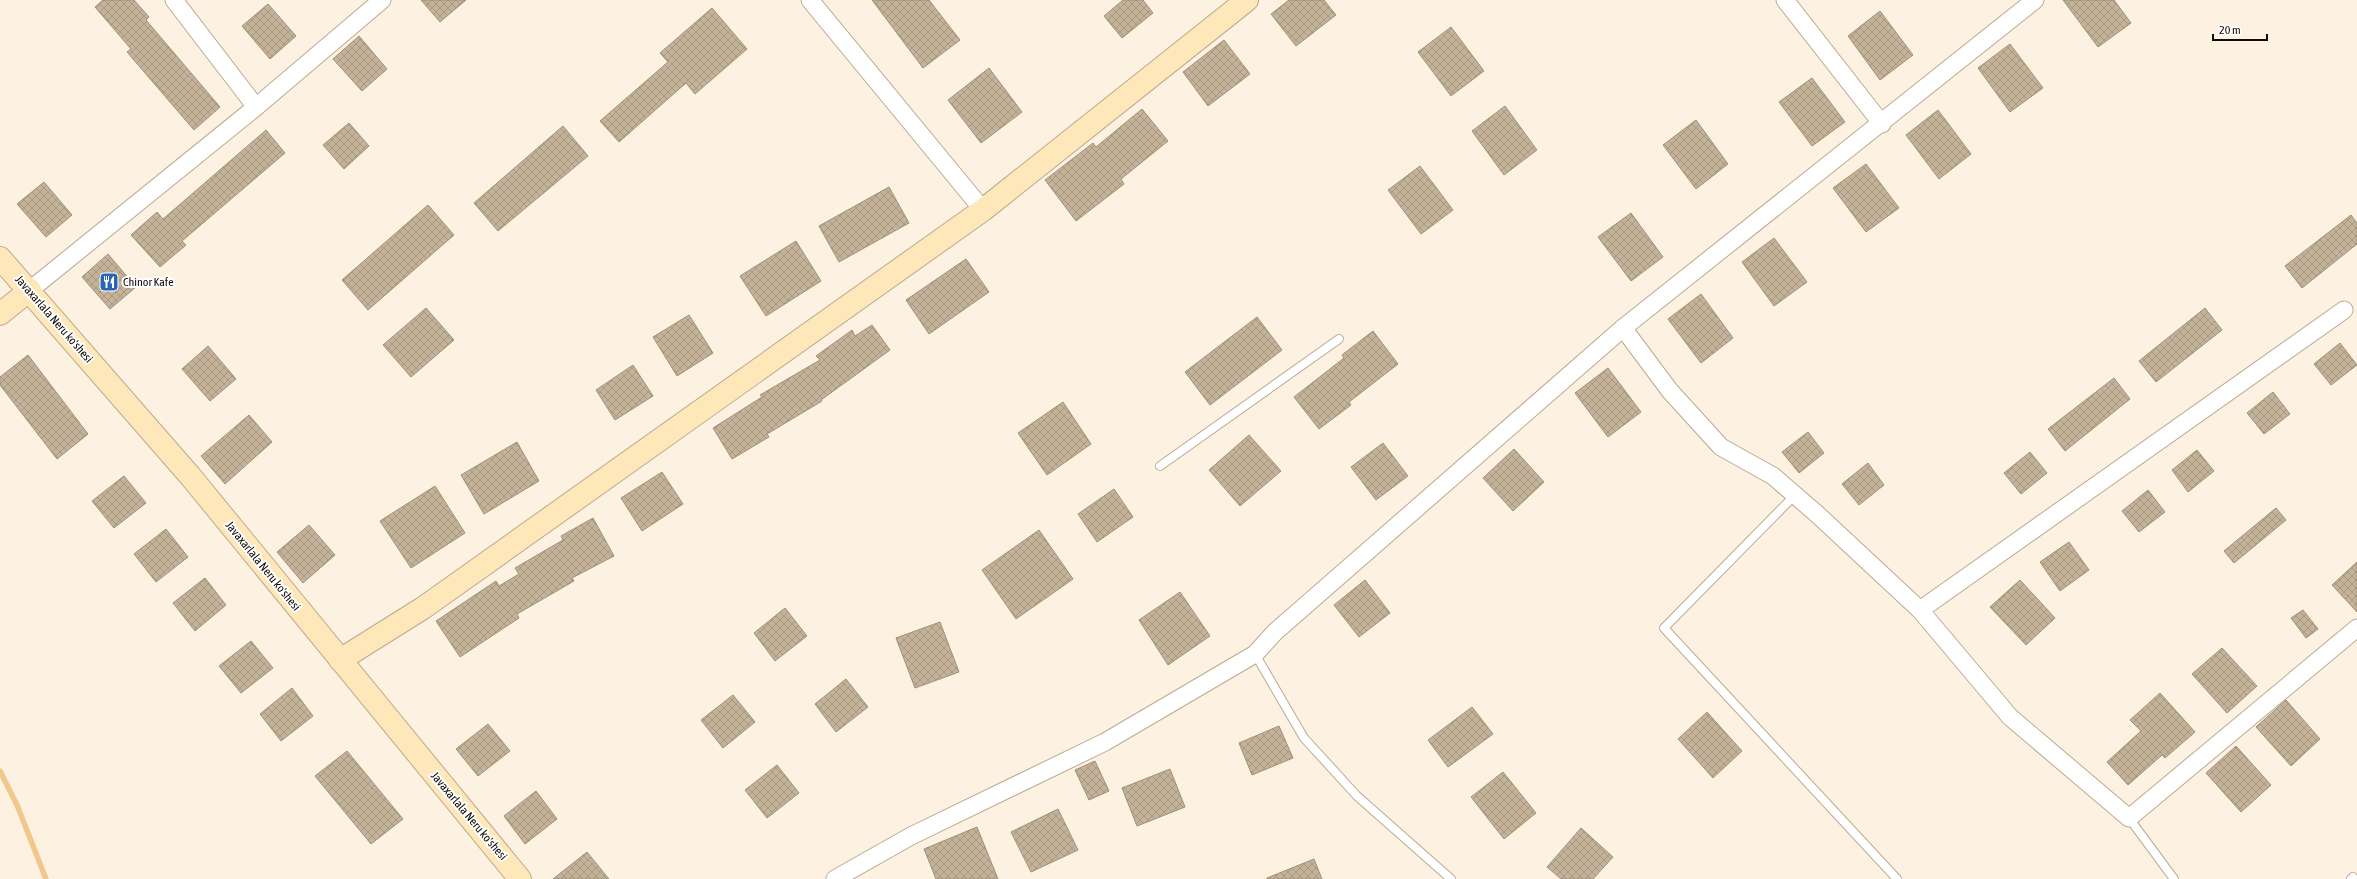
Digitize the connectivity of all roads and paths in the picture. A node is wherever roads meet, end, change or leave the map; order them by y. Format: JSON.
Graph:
{"nodes":[{"id":1,"x":174,"y":0,"type":"edge"},
{"id":2,"x":382,"y":0,"type":"edge"},
{"id":3,"x":810,"y":0,"type":"edge"},
{"id":4,"x":1247,"y":0,"type":"edge"},
{"id":5,"x":1785,"y":0,"type":"edge"},
{"id":6,"x":2035,"y":0,"type":"edge"},
{"id":7,"x":256,"y":107,"type":"junction"},
{"id":8,"x":1882,"y":124,"type":"junction"},
{"id":9,"x":983,"y":210,"type":"junction"},
{"id":10,"x":0,"y":258,"type":"edge"},
{"id":11,"x":30,"y":290,"type":"junction"},
{"id":12,"x":2344,"y":310,"type":"dead end"},
{"id":13,"x":0,"y":314,"type":"edge"},
{"id":14,"x":1623,"y":328,"type":"junction"},
{"id":15,"x":1339,"y":338,"type":"dead end"},
{"id":16,"x":1160,"y":466,"type":"dead end"},
{"id":17,"x":1796,"y":495,"type":"junction"},
{"id":18,"x":1920,"y":610,"type":"junction"},
{"id":19,"x":2357,"y":628,"type":"edge"},
{"id":20,"x":1255,"y":654,"type":"junction"},
{"id":21,"x":340,"y":660,"type":"junction"},
{"id":22,"x":2129,"y":818,"type":"junction"},
{"id":23,"x":520,"y":879,"type":"edge"},
{"id":24,"x":835,"y":879,"type":"edge"},
{"id":25,"x":1451,"y":879,"type":"edge"},
{"id":26,"x":1897,"y":879,"type":"edge"},
{"id":27,"x":2174,"y":879,"type":"edge"}],
"edges":[{"from":1,"to":7,"type":"street"},
{"from":2,"to":7,"type":"street"},
{"from":3,"to":9,"type":"street"},
{"from":4,"to":9,"type":"street"},
{"from":5,"to":8,"type":"street"},
{"from":6,"to":8,"type":"street"},
{"from":7,"to":11,"type":"street"},
{"from":8,"to":14,"type":"street"},
{"from":9,"to":21,"type":"street"},
{"from":10,"to":11,"type":"street","name":"Javaxarlala Neru ko'shesi"},
{"from":11,"to":13,"type":"street"},
{"from":11,"to":21,"type":"street","name":"Javaxarlala Neru ko'shesi"},
{"from":12,"to":18,"type":"street"},
{"from":14,"to":17,"type":"street"},
{"from":14,"to":20,"type":"street"},
{"from":15,"to":16,"type":"lane"},
{"from":17,"to":18,"type":"street"},
{"from":17,"to":26,"type":"lane"},
{"from":18,"to":22,"type":"street"},
{"from":19,"to":22,"type":"street"},
{"from":20,"to":24,"type":"street"},
{"from":20,"to":25,"type":"lane"},
{"from":21,"to":23,"type":"street","name":"Javaxarlala Neru ko'shesi"},
{"from":22,"to":27,"type":"lane"}]}
